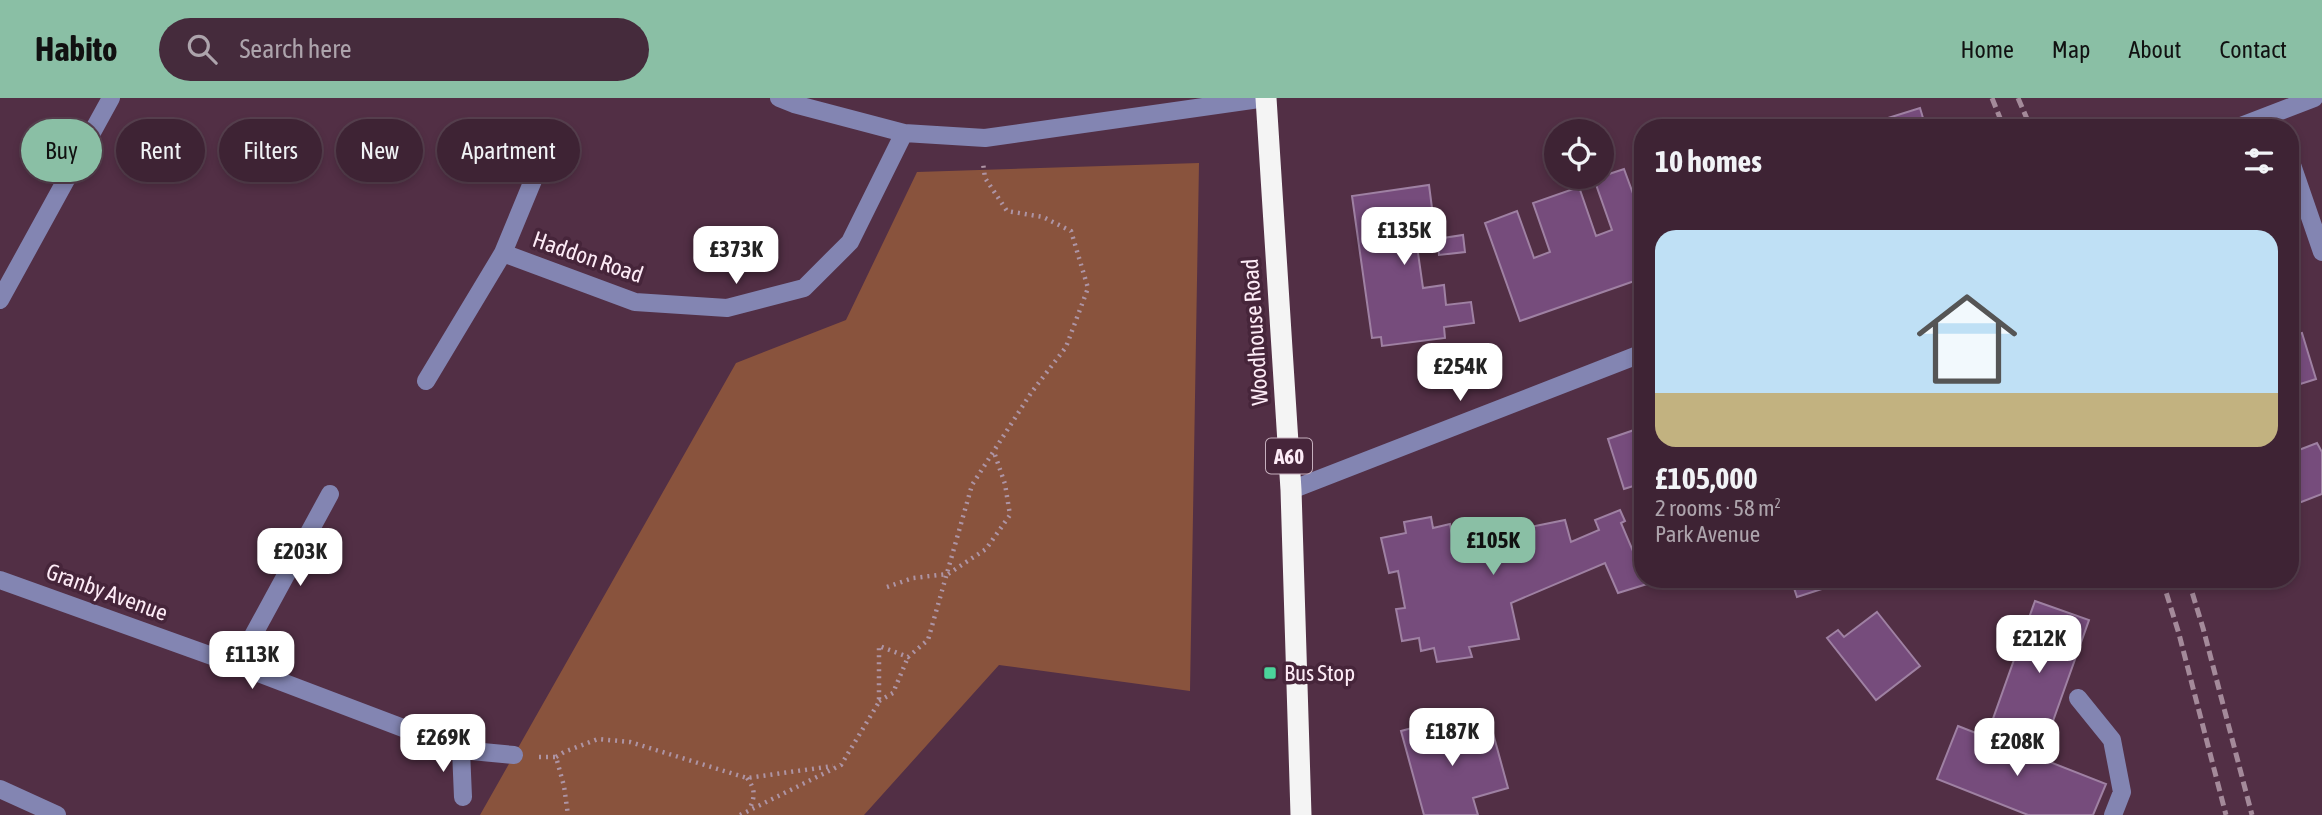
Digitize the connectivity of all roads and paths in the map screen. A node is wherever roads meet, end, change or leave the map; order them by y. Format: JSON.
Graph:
{"nodes":[{"id":1,"x":111,"y":98,"type":"edge"},
{"id":2,"x":779,"y":98,"type":"edge"},
{"id":3,"x":1266,"y":98,"type":"edge"},
{"id":4,"x":2314,"y":98,"type":"edge"},
{"id":5,"x":2279,"y":119,"type":"edge"},
{"id":6,"x":904,"y":133,"type":"junction"},
{"id":7,"x":985,"y":138,"type":"junction"},
{"id":8,"x":532,"y":182,"type":"edge"},
{"id":9,"x":2299,"y":185,"type":"edge"},
{"id":10,"x":2322,"y":252,"type":"edge"},
{"id":11,"x":503,"y":253,"type":"junction"},
{"id":12,"x":0,"y":300,"type":"edge"},
{"id":13,"x":1634,"y":357,"type":"edge"},
{"id":14,"x":425,"y":381,"type":"dead end"},
{"id":15,"x":993,"y":451,"type":"junction"},
{"id":16,"x":1291,"y":490,"type":"junction"},
{"id":17,"x":330,"y":494,"type":"dead end"},
{"id":18,"x":947,"y":575,"type":"junction"},
{"id":19,"x":0,"y":580,"type":"edge"},
{"id":20,"x":887,"y":587,"type":"dead end"},
{"id":21,"x":908,"y":657,"type":"junction"},
{"id":22,"x":237,"y":665,"type":"junction"},
{"id":23,"x":2078,"y":698,"type":"dead end"},
{"id":24,"x":879,"y":702,"type":"junction"},
{"id":25,"x":461,"y":750,"type":"junction"},
{"id":26,"x":514,"y":755,"type":"joint"},
{"id":27,"x":556,"y":757,"type":"junction"},
{"id":28,"x":841,"y":765,"type":"junction"},
{"id":29,"x":747,"y":778,"type":"junction"},
{"id":30,"x":0,"y":789,"type":"edge"},
{"id":31,"x":463,"y":797,"type":"dead end"},
{"id":32,"x":748,"y":811,"type":"junction"},
{"id":33,"x":57,"y":815,"type":"edge"},
{"id":34,"x":568,"y":815,"type":"edge"},
{"id":35,"x":740,"y":815,"type":"edge"},
{"id":36,"x":1301,"y":815,"type":"edge"},
{"id":37,"x":2113,"y":815,"type":"edge"}],
"edges":[{"from":1,"to":12,"type":"street"},
{"from":2,"to":6,"type":"street"},
{"from":3,"to":7,"type":"street"},
{"from":3,"to":16,"type":"highway","name":"Woodhouse Road","number":"A60"},
{"from":4,"to":5,"type":"street"},
{"from":6,"to":7,"type":"street"},
{"from":6,"to":11,"type":"street","name":"Haddon Road"},
{"from":7,"to":15,"type":"path"},
{"from":8,"to":11,"type":"street"},
{"from":9,"to":10,"type":"street"},
{"from":11,"to":14,"type":"street"},
{"from":13,"to":16,"type":"street"},
{"from":15,"to":18,"type":"path"},
{"from":15,"to":18,"type":"path"},
{"from":16,"to":36,"type":"highway","name":"Woodhouse Road","number":"A60"},
{"from":17,"to":22,"type":"street"},
{"from":18,"to":20,"type":"path"},
{"from":18,"to":21,"type":"path"},
{"from":19,"to":22,"type":"street","name":"Granby Avenue"},
{"from":21,"to":24,"type":"path"},
{"from":21,"to":24,"type":"path"},
{"from":22,"to":25,"type":"street","name":"Granby Avenue"},
{"from":23,"to":37,"type":"street"},
{"from":24,"to":28,"type":"path"},
{"from":25,"to":26,"type":"street","name":"Granby Avenue"},
{"from":25,"to":31,"type":"street"},
{"from":26,"to":27,"type":"path"},
{"from":27,"to":29,"type":"path"},
{"from":27,"to":34,"type":"path"},
{"from":28,"to":29,"type":"path"},
{"from":28,"to":32,"type":"path"},
{"from":29,"to":32,"type":"path"},
{"from":30,"to":33,"type":"street"},
{"from":32,"to":35,"type":"path"}]}
